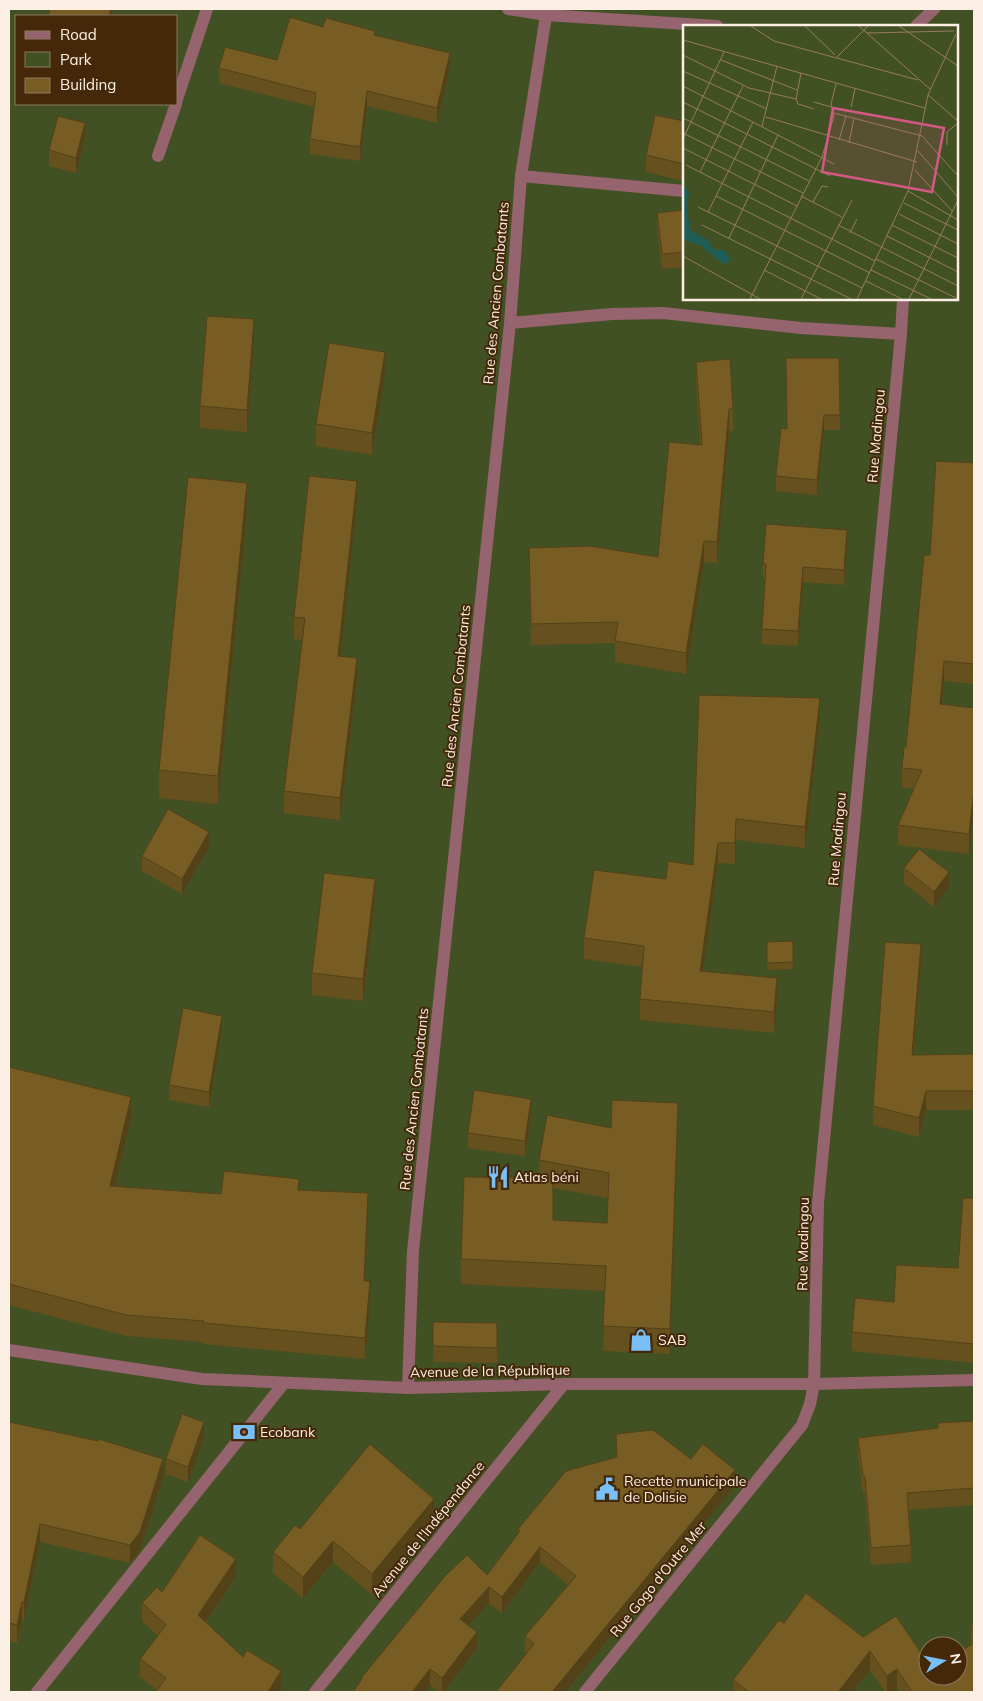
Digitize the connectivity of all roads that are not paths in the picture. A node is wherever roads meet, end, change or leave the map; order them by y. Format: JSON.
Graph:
{"nodes":[{"id":1,"x":207,"y":9,"type":"edge"},
{"id":2,"x":508,"y":9,"type":"edge"},
{"id":3,"x":934,"y":9,"type":"edge"},
{"id":4,"x":546,"y":12,"type":"edge"},
{"id":5,"x":705,"y":25,"type":"edge"},
{"id":6,"x":919,"y":25,"type":"edge"},
{"id":7,"x":178,"y":97,"type":"edge"},
{"id":8,"x":175,"y":105,"type":"edge"},
{"id":9,"x":158,"y":156,"type":"dead end"},
{"id":10,"x":521,"y":176,"type":"junction"},
{"id":11,"x":683,"y":191,"type":"edge"},
{"id":12,"x":903,"y":300,"type":"edge"},
{"id":13,"x":510,"y":323,"type":"junction"},
{"id":14,"x":901,"y":334,"type":"junction"},
{"id":15,"x":9,"y":1350,"type":"edge"},
{"id":16,"x":974,"y":1380,"type":"edge"},
{"id":17,"x":284,"y":1383,"type":"junction"},
{"id":18,"x":564,"y":1384,"type":"junction"},
{"id":19,"x":814,"y":1384,"type":"junction"},
{"id":20,"x":408,"y":1388,"type":"junction"},
{"id":21,"x":37,"y":1692,"type":"edge"},
{"id":22,"x":315,"y":1692,"type":"edge"},
{"id":23,"x":585,"y":1692,"type":"edge"}],
"edges":[{"from":1,"to":7,"type":"street"},
{"from":2,"to":4,"type":"street"},
{"from":3,"to":6,"type":"street"},
{"from":4,"to":5,"type":"street"},
{"from":4,"to":10,"type":"street","name":"Rue des Ancien Combatants"},
{"from":8,"to":9,"type":"street"},
{"from":10,"to":11,"type":"street"},
{"from":10,"to":13,"type":"street","name":"Rue des Ancien Combatants"},
{"from":12,"to":14,"type":"street","name":"Rue Madingou"},
{"from":13,"to":14,"type":"street"},
{"from":13,"to":20,"type":"street","name":"Rue des Ancien Combatants"},
{"from":14,"to":19,"type":"street","name":"Rue Madingou"},
{"from":15,"to":17,"type":"street","name":"Avenue de la République"},
{"from":16,"to":19,"type":"street","name":"Avenue de la République"},
{"from":17,"to":20,"type":"street","name":"Avenue de la République"},
{"from":17,"to":21,"type":"street"},
{"from":18,"to":19,"type":"street","name":"Avenue de la République"},
{"from":18,"to":20,"type":"street","name":"Avenue de la République"},
{"from":18,"to":22,"type":"street","name":"Avenue de l'Indépendance"},
{"from":19,"to":23,"type":"street","name":"Rue Gogo d'Outre Mer"}]}
